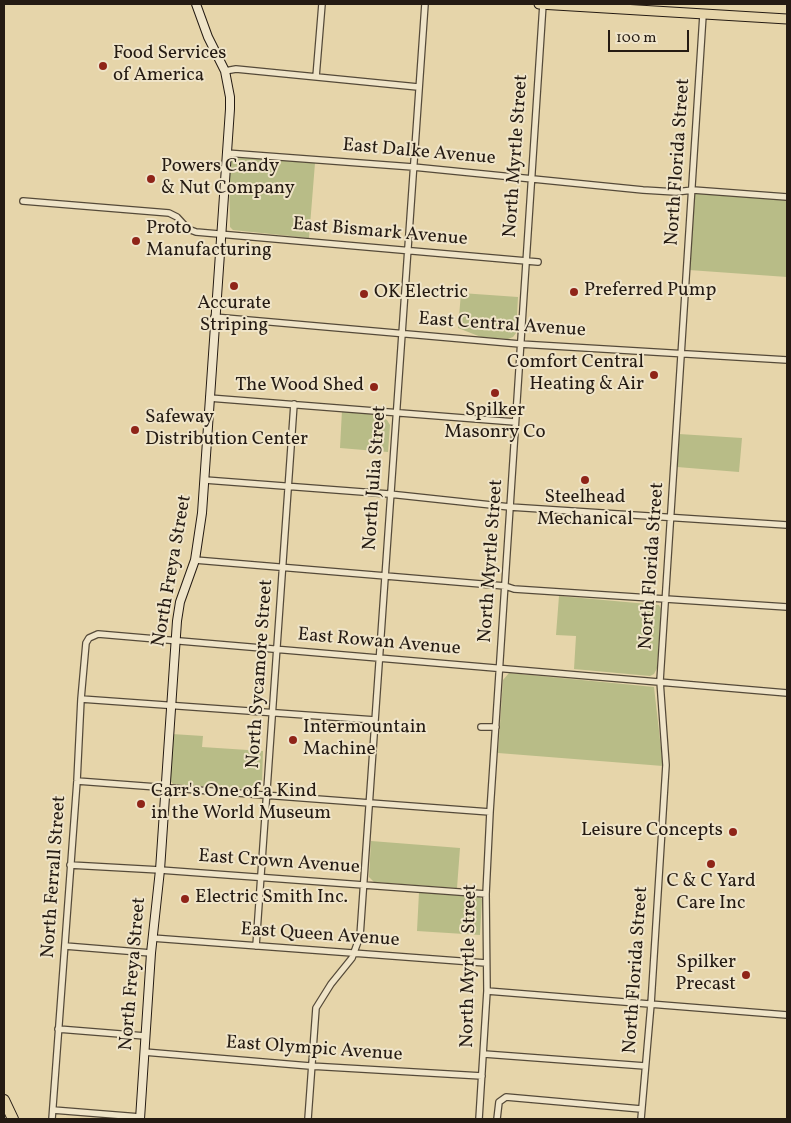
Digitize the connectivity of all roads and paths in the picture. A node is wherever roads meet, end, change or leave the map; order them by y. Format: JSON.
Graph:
{"nodes":[{"id":1,"x":196,"y":4,"type":"edge"},
{"id":2,"x":322,"y":4,"type":"edge"},
{"id":3,"x":425,"y":4,"type":"edge"},
{"id":4,"x":545,"y":4,"type":"edge"},
{"id":5,"x":703,"y":15,"type":"junction"},
{"id":6,"x":787,"y":19,"type":"edge"},
{"id":7,"x":225,"y":71,"type":"junction"},
{"id":8,"x":316,"y":77,"type":"junction"},
{"id":9,"x":418,"y":87,"type":"junction"},
{"id":10,"x":226,"y":153,"type":"junction"},
{"id":11,"x":413,"y":167,"type":"junction"},
{"id":12,"x":531,"y":178,"type":"junction"},
{"id":13,"x":693,"y":190,"type":"junction"},
{"id":14,"x":787,"y":197,"type":"edge"},
{"id":15,"x":23,"y":201,"type":"dead end"},
{"id":16,"x":220,"y":234,"type":"junction"},
{"id":17,"x":407,"y":251,"type":"junction"},
{"id":18,"x":525,"y":260,"type":"junction"},
{"id":19,"x":538,"y":262,"type":"dead end"},
{"id":20,"x":214,"y":317,"type":"junction"},
{"id":21,"x":402,"y":334,"type":"junction"},
{"id":22,"x":520,"y":344,"type":"junction"},
{"id":23,"x":681,"y":352,"type":"junction"},
{"id":24,"x":787,"y":360,"type":"edge"},
{"id":25,"x":209,"y":398,"type":"junction"},
{"id":26,"x":294,"y":404,"type":"junction"},
{"id":27,"x":396,"y":412,"type":"junction"},
{"id":28,"x":515,"y":422,"type":"junction"},
{"id":29,"x":204,"y":480,"type":"junction"},
{"id":30,"x":289,"y":487,"type":"junction"},
{"id":31,"x":390,"y":494,"type":"junction"},
{"id":32,"x":510,"y":507,"type":"junction"},
{"id":33,"x":671,"y":518,"type":"junction"},
{"id":34,"x":787,"y":525,"type":"edge"},
{"id":35,"x":195,"y":560,"type":"junction"},
{"id":36,"x":283,"y":568,"type":"junction"},
{"id":37,"x":385,"y":576,"type":"junction"},
{"id":38,"x":505,"y":586,"type":"junction"},
{"id":39,"x":666,"y":600,"type":"junction"},
{"id":40,"x":787,"y":607,"type":"edge"},
{"id":41,"x":89,"y":638,"type":"joint"},
{"id":42,"x":175,"y":641,"type":"junction"},
{"id":43,"x":278,"y":649,"type":"junction"},
{"id":44,"x":381,"y":659,"type":"junction"},
{"id":45,"x":500,"y":668,"type":"junction"},
{"id":46,"x":660,"y":682,"type":"junction"},
{"id":47,"x":787,"y":693,"type":"edge"},
{"id":48,"x":80,"y":699,"type":"junction"},
{"id":49,"x":171,"y":704,"type":"junction"},
{"id":50,"x":273,"y":712,"type":"junction"},
{"id":51,"x":375,"y":720,"type":"junction"},
{"id":52,"x":481,"y":727,"type":"dead end"},
{"id":53,"x":496,"y":727,"type":"junction"},
{"id":54,"x":77,"y":781,"type":"junction"},
{"id":55,"x":166,"y":788,"type":"junction"},
{"id":56,"x":268,"y":796,"type":"junction"},
{"id":57,"x":370,"y":803,"type":"junction"},
{"id":58,"x":490,"y":812,"type":"junction"},
{"id":59,"x":70,"y":865,"type":"junction"},
{"id":60,"x":160,"y":870,"type":"junction"},
{"id":61,"x":261,"y":877,"type":"junction"},
{"id":62,"x":365,"y":885,"type":"junction"},
{"id":63,"x":486,"y":894,"type":"junction"},
{"id":64,"x":152,"y":938,"type":"junction"},
{"id":65,"x":65,"y":946,"type":"junction"},
{"id":66,"x":256,"y":946,"type":"junction"},
{"id":67,"x":151,"y":952,"type":"junction"},
{"id":68,"x":355,"y":953,"type":"junction"},
{"id":69,"x":486,"y":963,"type":"junction"},
{"id":70,"x":487,"y":991,"type":"junction"},
{"id":71,"x":651,"y":1004,"type":"junction"},
{"id":72,"x":787,"y":1015,"type":"edge"},
{"id":73,"x":58,"y":1029,"type":"junction"},
{"id":74,"x":145,"y":1036,"type":"junction"},
{"id":75,"x":144,"y":1052,"type":"junction"},
{"id":76,"x":484,"y":1054,"type":"junction"},
{"id":77,"x":310,"y":1066,"type":"junction"},
{"id":78,"x":645,"y":1066,"type":"junction"},
{"id":79,"x":482,"y":1076,"type":"junction"},
{"id":80,"x":4,"y":1100,"type":"edge"},
{"id":81,"x":4,"y":1108,"type":"edge"},
{"id":82,"x":642,"y":1109,"type":"junction"},
{"id":83,"x":53,"y":1110,"type":"junction"},
{"id":84,"x":140,"y":1118,"type":"edge"},
{"id":85,"x":8,"y":1119,"type":"edge"},
{"id":86,"x":13,"y":1119,"type":"edge"},
{"id":87,"x":52,"y":1119,"type":"edge"},
{"id":88,"x":308,"y":1119,"type":"edge"},
{"id":89,"x":479,"y":1119,"type":"edge"},
{"id":90,"x":497,"y":1119,"type":"edge"},
{"id":91,"x":641,"y":1119,"type":"edge"}],
"edges":[{"from":1,"to":7,"type":"street","name":"North Freya Street"},
{"from":2,"to":8,"type":"street"},
{"from":3,"to":9,"type":"street","name":"North Julia Street"},
{"from":4,"to":5,"type":"main road"},
{"from":4,"to":12,"type":"street","name":"North Myrtle Street"},
{"from":5,"to":6,"type":"main road"},
{"from":5,"to":13,"type":"street","name":"North Florida Street"},
{"from":7,"to":8,"type":"street"},
{"from":7,"to":10,"type":"street","name":"North Freya Street"},
{"from":8,"to":9,"type":"street"},
{"from":9,"to":11,"type":"street","name":"North Julia Street"},
{"from":10,"to":11,"type":"street","name":"East Dalke Avenue"},
{"from":10,"to":16,"type":"street","name":"North Freya Street"},
{"from":11,"to":12,"type":"street","name":"East Dalke Avenue"},
{"from":11,"to":17,"type":"street","name":"North Julia Street"},
{"from":12,"to":13,"type":"street","name":"East Dalke Avenue"},
{"from":12,"to":18,"type":"street","name":"North Myrtle Street"},
{"from":13,"to":14,"type":"street","name":"East Dalke Avenue"},
{"from":13,"to":23,"type":"street","name":"North Florida Street"},
{"from":15,"to":16,"type":"street","name":"East Bismark Avenue"},
{"from":16,"to":17,"type":"street","name":"East Bismark Avenue"},
{"from":16,"to":20,"type":"street","name":"North Freya Street"},
{"from":17,"to":18,"type":"street","name":"East Bismark Avenue"},
{"from":17,"to":21,"type":"street","name":"North Julia Street"},
{"from":18,"to":19,"type":"street","name":"East Bismark Avenue"},
{"from":18,"to":22,"type":"street","name":"North Myrtle Street"},
{"from":20,"to":21,"type":"street","name":"East Central Avenue"},
{"from":20,"to":25,"type":"street","name":"North Freya Street"},
{"from":21,"to":22,"type":"street","name":"East Central Avenue"},
{"from":21,"to":27,"type":"street","name":"North Julia Street"},
{"from":22,"to":23,"type":"street","name":"East Central Avenue"},
{"from":22,"to":28,"type":"street","name":"North Myrtle Street"},
{"from":23,"to":24,"type":"street","name":"East Central Avenue"},
{"from":23,"to":33,"type":"street","name":"North Florida Street"},
{"from":25,"to":26,"type":"street"},
{"from":25,"to":29,"type":"street","name":"North Freya Street"},
{"from":26,"to":27,"type":"street"},
{"from":26,"to":30,"type":"street","name":"North Sycamore Street"},
{"from":27,"to":28,"type":"street"},
{"from":27,"to":31,"type":"street","name":"North Julia Street"},
{"from":28,"to":32,"type":"street","name":"North Myrtle Street"},
{"from":29,"to":30,"type":"street"},
{"from":29,"to":35,"type":"street","name":"North Freya Street"},
{"from":30,"to":31,"type":"street"},
{"from":30,"to":36,"type":"street","name":"North Sycamore Street"},
{"from":31,"to":32,"type":"street"},
{"from":31,"to":37,"type":"street","name":"North Julia Street"},
{"from":32,"to":33,"type":"street"},
{"from":32,"to":38,"type":"street","name":"North Myrtle Street"},
{"from":33,"to":34,"type":"street"},
{"from":33,"to":39,"type":"street","name":"North Florida Street"},
{"from":35,"to":36,"type":"street"},
{"from":35,"to":42,"type":"street","name":"North Freya Street"},
{"from":36,"to":37,"type":"street"},
{"from":36,"to":43,"type":"street","name":"North Sycamore Street"},
{"from":37,"to":38,"type":"street"},
{"from":37,"to":44,"type":"street","name":"North Julia Street"},
{"from":38,"to":39,"type":"street"},
{"from":38,"to":45,"type":"street","name":"North Myrtle Street"},
{"from":39,"to":40,"type":"street"},
{"from":39,"to":46,"type":"street","name":"North Florida Street"},
{"from":41,"to":42,"type":"street","name":"East Rowan Avenue"},
{"from":41,"to":48,"type":"street","name":"North Ferrall Street"},
{"from":42,"to":43,"type":"street","name":"East Rowan Avenue"},
{"from":42,"to":49,"type":"street","name":"North Freya Street"},
{"from":43,"to":44,"type":"street","name":"East Rowan Avenue"},
{"from":43,"to":50,"type":"street","name":"North Sycamore Street"},
{"from":44,"to":45,"type":"street","name":"East Rowan Avenue"},
{"from":44,"to":51,"type":"street","name":"North Julia Street"},
{"from":45,"to":46,"type":"street","name":"East Rowan Avenue"},
{"from":45,"to":53,"type":"street","name":"North Myrtle Street"},
{"from":46,"to":47,"type":"street","name":"East Rowan Avenue"},
{"from":46,"to":71,"type":"street","name":"North Florida Street"},
{"from":48,"to":49,"type":"street"},
{"from":48,"to":54,"type":"street","name":"North Ferrall Street"},
{"from":49,"to":50,"type":"street"},
{"from":49,"to":55,"type":"street","name":"North Freya Street"},
{"from":50,"to":51,"type":"street"},
{"from":50,"to":56,"type":"street","name":"North Sycamore Street"},
{"from":51,"to":57,"type":"street","name":"North Julia Street"},
{"from":52,"to":53,"type":"street"},
{"from":53,"to":58,"type":"street","name":"North Myrtle Street"},
{"from":54,"to":55,"type":"street"},
{"from":54,"to":59,"type":"street","name":"North Ferrall Street"},
{"from":55,"to":56,"type":"street"},
{"from":55,"to":60,"type":"street","name":"North Freya Street"},
{"from":56,"to":57,"type":"street"},
{"from":56,"to":61,"type":"street","name":"North Sycamore Street"},
{"from":57,"to":58,"type":"street"},
{"from":57,"to":62,"type":"street","name":"North Julia Street"},
{"from":58,"to":63,"type":"street","name":"North Myrtle Street"},
{"from":59,"to":60,"type":"street","name":"East Crown Avenue"},
{"from":59,"to":65,"type":"street","name":"North Ferrall Street"},
{"from":60,"to":61,"type":"street","name":"East Crown Avenue"},
{"from":60,"to":64,"type":"street","name":"North Freya Street"},
{"from":61,"to":62,"type":"street","name":"East Crown Avenue"},
{"from":61,"to":66,"type":"street","name":"North Sycamore Street"},
{"from":62,"to":63,"type":"street","name":"East Crown Avenue"},
{"from":62,"to":68,"type":"street","name":"North Julia Street"},
{"from":63,"to":69,"type":"street","name":"North Myrtle Street"},
{"from":64,"to":66,"type":"street","name":"East Queen Avenue"},
{"from":64,"to":67,"type":"street","name":"North Freya Street"},
{"from":65,"to":67,"type":"street"},
{"from":65,"to":73,"type":"street","name":"North Ferrall Street"},
{"from":66,"to":68,"type":"street","name":"East Queen Avenue"},
{"from":67,"to":74,"type":"street","name":"North Freya Street"},
{"from":68,"to":69,"type":"street","name":"East Queen Avenue"},
{"from":68,"to":77,"type":"street"},
{"from":69,"to":70,"type":"street","name":"North Myrtle Street"},
{"from":70,"to":71,"type":"street"},
{"from":70,"to":76,"type":"street","name":"North Myrtle Street"},
{"from":71,"to":72,"type":"street"},
{"from":71,"to":78,"type":"street","name":"North Florida Street"},
{"from":73,"to":74,"type":"street"},
{"from":73,"to":83,"type":"street","name":"North Ferrall Street"},
{"from":74,"to":75,"type":"street","name":"North Freya Street"},
{"from":75,"to":77,"type":"street","name":"East Olympic Avenue"},
{"from":75,"to":84,"type":"street","name":"North Freya Street"},
{"from":76,"to":78,"type":"street"},
{"from":76,"to":79,"type":"street","name":"North Myrtle Street"},
{"from":77,"to":79,"type":"street","name":"East Olympic Avenue"},
{"from":77,"to":88,"type":"street"},
{"from":78,"to":82,"type":"street","name":"North Florida Street"},
{"from":79,"to":89,"type":"street","name":"North Myrtle Street"},
{"from":80,"to":86,"type":"highway"},
{"from":81,"to":85,"type":"highway"},
{"from":82,"to":90,"type":"street"},
{"from":82,"to":91,"type":"street","name":"North Florida Street"},
{"from":83,"to":84,"type":"street"},
{"from":83,"to":87,"type":"street","name":"North Ferrall Street"}]}
